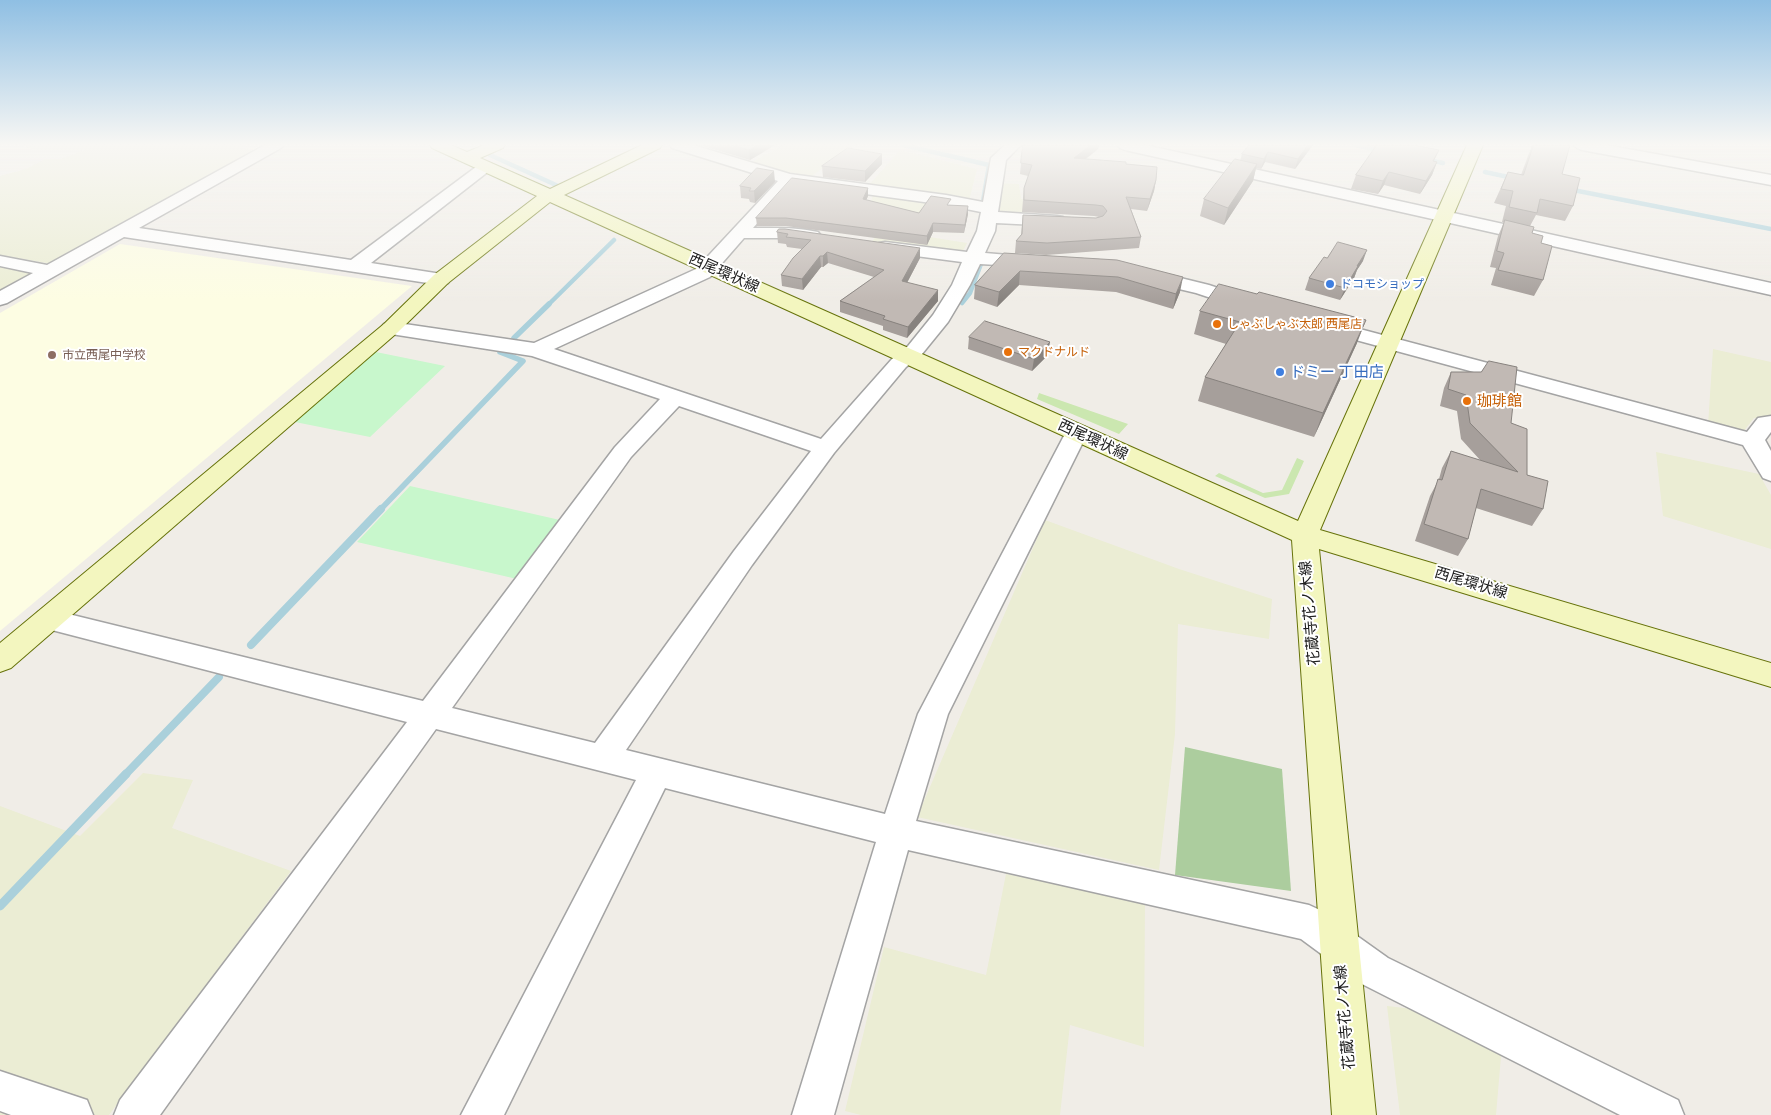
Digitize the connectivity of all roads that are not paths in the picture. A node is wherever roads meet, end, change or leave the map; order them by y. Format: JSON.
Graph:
{"nodes":[{"id":1,"x":182,"y":197,"type":"edge"},
{"id":2,"x":437,"y":197,"type":"edge"},
{"id":3,"x":547,"y":197,"type":"edge"},
{"id":4,"x":550,"y":197,"type":"edge"},
{"id":5,"x":772,"y":197,"type":"edge"},
{"id":6,"x":924,"y":197,"type":"edge"},
{"id":7,"x":992,"y":197,"type":"edge"},
{"id":8,"x":1359,"y":197,"type":"edge"},
{"id":9,"x":1452,"y":197,"type":"edge"},
{"id":10,"x":989,"y":213,"type":"junction"},
{"id":11,"x":1444,"y":216,"type":"junction"},
{"id":12,"x":1075,"y":222,"type":"edge"},
{"id":13,"x":121,"y":231,"type":"junction"},
{"id":14,"x":740,"y":233,"type":"junction"},
{"id":15,"x":828,"y":239,"type":"edge"},
{"id":16,"x":865,"y":244,"type":"edge"},
{"id":17,"x":982,"y":258,"type":"junction"},
{"id":18,"x":0,"y":261,"type":"edge"},
{"id":19,"x":1049,"y":264,"type":"edge"},
{"id":20,"x":355,"y":266,"type":"junction"},
{"id":21,"x":708,"y":266,"type":"junction"},
{"id":22,"x":49,"y":271,"type":"junction"},
{"id":23,"x":1132,"y":272,"type":"edge"},
{"id":24,"x":441,"y":279,"type":"junction"},
{"id":25,"x":1771,"y":289,"type":"edge"},
{"id":26,"x":0,"y":299,"type":"edge"},
{"id":27,"x":1261,"y":308,"type":"edge"},
{"id":28,"x":1306,"y":320,"type":"edge"},
{"id":29,"x":391,"y":328,"type":"junction"},
{"id":30,"x":1390,"y":343,"type":"junction"},
{"id":31,"x":536,"y":350,"type":"junction"},
{"id":32,"x":907,"y":356,"type":"junction"},
{"id":33,"x":676,"y":396,"type":"junction"},
{"id":34,"x":1771,"y":423,"type":"edge"},
{"id":35,"x":1076,"y":432,"type":"junction"},
{"id":36,"x":1752,"y":441,"type":"junction"},
{"id":37,"x":826,"y":448,"type":"junction"},
{"id":38,"x":1771,"y":473,"type":"edge"},
{"id":39,"x":1305,"y":535,"type":"junction"},
{"id":40,"x":48,"y":619,"type":"junction"},
{"id":41,"x":0,"y":660,"type":"edge"},
{"id":42,"x":1771,"y":674,"type":"edge"},
{"id":43,"x":429,"y":716,"type":"junction"},
{"id":44,"x":602,"y":759,"type":"junction"},
{"id":45,"x":656,"y":773,"type":"junction"},
{"id":46,"x":896,"y":832,"type":"junction"},
{"id":47,"x":1339,"y":946,"type":"junction"},
{"id":48,"x":0,"y":1091,"type":"edge"},
{"id":49,"x":72,"y":1115,"type":"edge"},
{"id":50,"x":135,"y":1115,"type":"edge"},
{"id":51,"x":482,"y":1115,"type":"edge"},
{"id":52,"x":813,"y":1115,"type":"edge"},
{"id":53,"x":1354,"y":1115,"type":"edge"},
{"id":54,"x":1663,"y":1115,"type":"edge"}],
"edges":[{"from":1,"to":13,"type":"street"},
{"from":2,"to":20,"type":"street"},
{"from":3,"to":24,"type":"main road"},
{"from":4,"to":21,"type":"main road","name":"西尾環状線"},
{"from":5,"to":14,"type":"street"},
{"from":6,"to":10,"type":"street"},
{"from":7,"to":10,"type":"street"},
{"from":8,"to":11,"type":"street"},
{"from":9,"to":11,"type":"main road","name":"花蔵寺花ノ木線"},
{"from":10,"to":12,"type":"street"},
{"from":10,"to":17,"type":"street"},
{"from":11,"to":25,"type":"street"},
{"from":11,"to":30,"type":"main road","name":"花蔵寺花ノ木線"},
{"from":13,"to":20,"type":"street"},
{"from":13,"to":22,"type":"street"},
{"from":14,"to":15,"type":"street"},
{"from":14,"to":21,"type":"street"},
{"from":16,"to":17,"type":"street"},
{"from":17,"to":19,"type":"street"},
{"from":17,"to":32,"type":"street"},
{"from":18,"to":22,"type":"street"},
{"from":20,"to":24,"type":"street"},
{"from":21,"to":31,"type":"street"},
{"from":21,"to":32,"type":"main road","name":"西尾環状線"},
{"from":22,"to":26,"type":"street"},
{"from":23,"to":27,"type":"street"},
{"from":24,"to":29,"type":"main road"},
{"from":28,"to":30,"type":"street"},
{"from":29,"to":31,"type":"street"},
{"from":29,"to":40,"type":"main road"},
{"from":30,"to":36,"type":"street"},
{"from":30,"to":39,"type":"main road","name":"花蔵寺花ノ木線"},
{"from":31,"to":33,"type":"street"},
{"from":32,"to":35,"type":"main road","name":"西尾環状線"},
{"from":32,"to":37,"type":"street"},
{"from":33,"to":37,"type":"street"},
{"from":33,"to":43,"type":"street"},
{"from":34,"to":36,"type":"street"},
{"from":35,"to":39,"type":"main road","name":"西尾環状線"},
{"from":35,"to":46,"type":"street"},
{"from":36,"to":38,"type":"street"},
{"from":37,"to":44,"type":"street"},
{"from":39,"to":42,"type":"main road","name":"西尾環状線"},
{"from":39,"to":47,"type":"main road","name":"花蔵寺花ノ木線"},
{"from":40,"to":41,"type":"main road"},
{"from":40,"to":43,"type":"street"},
{"from":43,"to":44,"type":"street"},
{"from":43,"to":50,"type":"street"},
{"from":44,"to":45,"type":"street"},
{"from":45,"to":46,"type":"street"},
{"from":45,"to":51,"type":"street"},
{"from":46,"to":47,"type":"street"},
{"from":46,"to":52,"type":"street"},
{"from":47,"to":53,"type":"main road","name":"花蔵寺花ノ木線"},
{"from":47,"to":54,"type":"street"},
{"from":48,"to":49,"type":"street"}]}
